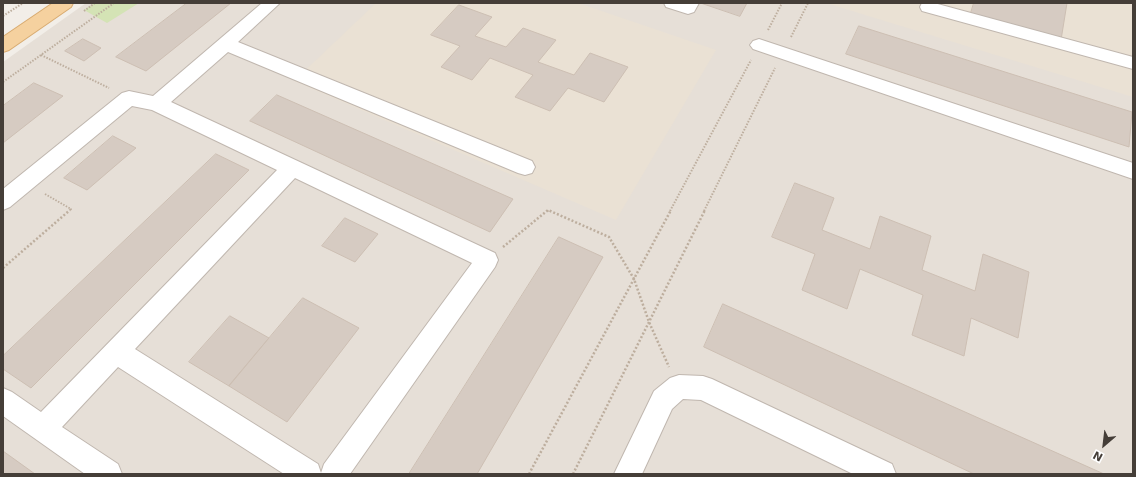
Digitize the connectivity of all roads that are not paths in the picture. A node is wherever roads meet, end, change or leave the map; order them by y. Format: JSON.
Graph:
{"nodes":[{"id":1,"x":43,"y":3,"type":"edge"},
{"id":2,"x":65,"y":3,"type":"edge"},
{"id":3,"x":272,"y":3,"type":"edge"},
{"id":4,"x":672,"y":3,"type":"edge"},
{"id":5,"x":691,"y":3,"type":"edge"},
{"id":6,"x":928,"y":7,"type":"dead end"},
{"id":7,"x":3,"y":30,"type":"edge"},
{"id":8,"x":225,"y":44,"type":"junction"},
{"id":9,"x":759,"y":45,"type":"road end"},
{"id":10,"x":3,"y":46,"type":"edge"},
{"id":11,"x":1133,"y":63,"type":"edge"},
{"id":12,"x":157,"y":104,"type":"junction"},
{"id":13,"x":293,"y":167,"type":"junction"},
{"id":14,"x":525,"y":167,"type":"dead end"},
{"id":15,"x":1133,"y":171,"type":"edge"},
{"id":16,"x":3,"y":201,"type":"edge"},
{"id":17,"x":117,"y":352,"type":"junction"},
{"id":18,"x":3,"y":401,"type":"edge"},
{"id":19,"x":42,"y":429,"type":"junction"},
{"id":20,"x":108,"y":474,"type":"edge"},
{"id":21,"x":308,"y":474,"type":"edge"},
{"id":22,"x":334,"y":474,"type":"edge"},
{"id":23,"x":628,"y":474,"type":"edge"},
{"id":24,"x":882,"y":474,"type":"edge"}],
"edges":[{"from":1,"to":7,"type":"main road"},
{"from":2,"to":10,"type":"main road"},
{"from":3,"to":8,"type":"lane"},
{"from":4,"to":5,"type":"lane"},
{"from":6,"to":11,"type":"lane"},
{"from":8,"to":12,"type":"lane"},
{"from":8,"to":14,"type":"lane"},
{"from":9,"to":15,"type":"lane"},
{"from":12,"to":13,"type":"lane"},
{"from":12,"to":16,"type":"lane"},
{"from":13,"to":17,"type":"lane"},
{"from":13,"to":22,"type":"lane"},
{"from":17,"to":19,"type":"lane"},
{"from":17,"to":21,"type":"lane"},
{"from":18,"to":19,"type":"lane"},
{"from":19,"to":20,"type":"lane"},
{"from":23,"to":24,"type":"lane"}]}
